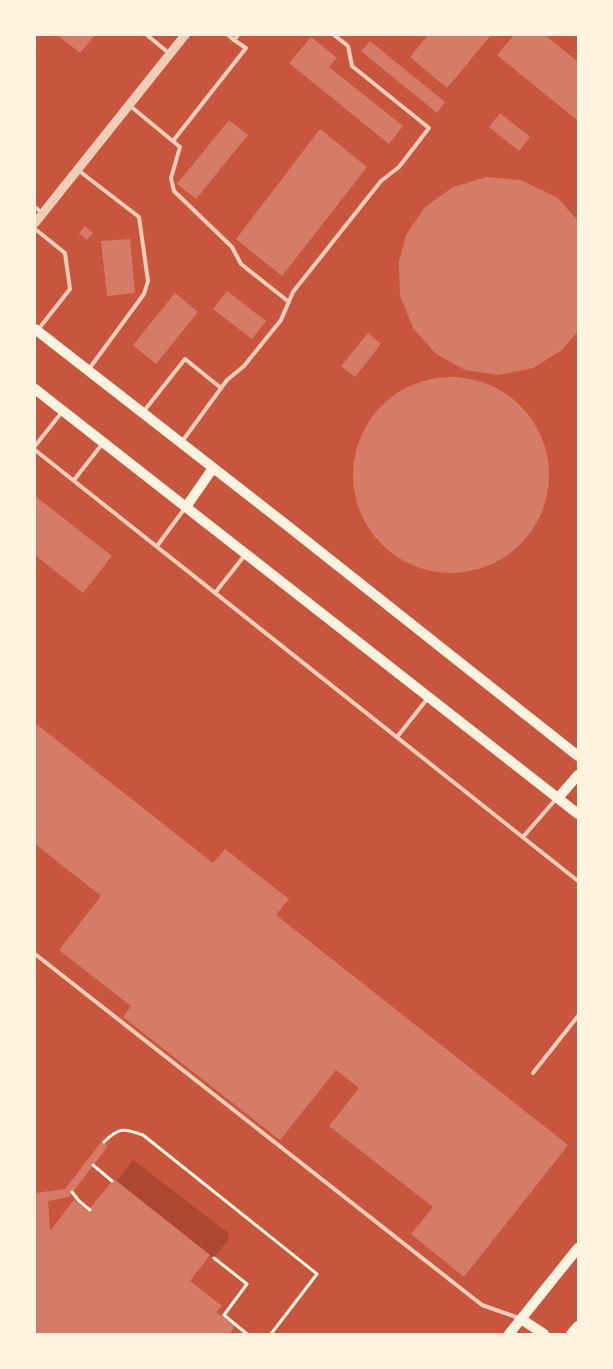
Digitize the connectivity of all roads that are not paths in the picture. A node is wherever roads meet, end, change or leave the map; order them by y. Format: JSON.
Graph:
{"nodes":[{"id":1,"x":147,"y":35,"type":"edge"},
{"id":2,"x":185,"y":35,"type":"edge"},
{"id":3,"x":228,"y":35,"type":"edge"},
{"id":4,"x":238,"y":35,"type":"edge"},
{"id":5,"x":334,"y":35,"type":"edge"},
{"id":6,"x":234,"y":40,"type":"junction"},
{"id":7,"x":170,"y":54,"type":"junction"},
{"id":8,"x":129,"y":105,"type":"junction"},
{"id":9,"x":173,"y":141,"type":"junction"},
{"id":10,"x":78,"y":170,"type":"junction"},
{"id":11,"x":39,"y":210,"type":"edge"},
{"id":12,"x":35,"y":223,"type":"edge"},
{"id":13,"x":35,"y":229,"type":"edge"},
{"id":14,"x":289,"y":302,"type":"junction"},
{"id":15,"x":36,"y":330,"type":"edge"},
{"id":16,"x":88,"y":371,"type":"junction"},
{"id":17,"x":221,"y":388,"type":"junction"},
{"id":18,"x":35,"y":389,"type":"edge"},
{"id":19,"x":63,"y":411,"type":"junction"},
{"id":20,"x":142,"y":413,"type":"junction"},
{"id":21,"x":103,"y":442,"type":"junction"},
{"id":22,"x":180,"y":443,"type":"junction"},
{"id":23,"x":35,"y":446,"type":"edge"},
{"id":24,"x":35,"y":450,"type":"edge"},
{"id":25,"x":213,"y":468,"type":"junction"},
{"id":26,"x":74,"y":480,"type":"junction"},
{"id":27,"x":186,"y":507,"type":"junction"},
{"id":28,"x":157,"y":546,"type":"junction"},
{"id":29,"x":246,"y":554,"type":"junction"},
{"id":30,"x":215,"y":593,"type":"junction"},
{"id":31,"x":429,"y":697,"type":"junction"},
{"id":32,"x":397,"y":737,"type":"junction"},
{"id":33,"x":578,"y":756,"type":"edge"},
{"id":34,"x":578,"y":775,"type":"edge"},
{"id":35,"x":558,"y":798,"type":"junction"},
{"id":36,"x":578,"y":814,"type":"edge"},
{"id":37,"x":523,"y":837,"type":"junction"},
{"id":38,"x":578,"y":881,"type":"edge"},
{"id":39,"x":35,"y":954,"type":"edge"},
{"id":40,"x":578,"y":1016,"type":"edge"},
{"id":41,"x":533,"y":1073,"type":"dead end"},
{"id":42,"x":578,"y":1248,"type":"edge"},
{"id":43,"x":521,"y":1319,"type":"junction"},
{"id":44,"x":578,"y":1326,"type":"edge"},
{"id":45,"x":509,"y":1334,"type":"edge"},
{"id":46,"x":544,"y":1334,"type":"edge"},
{"id":47,"x":571,"y":1334,"type":"edge"}],
"edges":[{"from":1,"to":7,"type":"lane"},
{"from":2,"to":7,"type":"street"},
{"from":3,"to":6,"type":"lane"},
{"from":4,"to":6,"type":"lane"},
{"from":5,"to":14,"type":"lane"},
{"from":6,"to":9,"type":"lane"},
{"from":7,"to":8,"type":"street"},
{"from":8,"to":9,"type":"lane"},
{"from":8,"to":10,"type":"street"},
{"from":9,"to":14,"type":"lane"},
{"from":10,"to":11,"type":"street"},
{"from":10,"to":16,"type":"lane"},
{"from":11,"to":12,"type":"street"},
{"from":13,"to":15,"type":"lane"},
{"from":14,"to":17,"type":"lane"},
{"from":15,"to":16,"type":"main road"},
{"from":16,"to":20,"type":"main road"},
{"from":17,"to":20,"type":"lane"},
{"from":17,"to":22,"type":"lane"},
{"from":18,"to":19,"type":"main road"},
{"from":19,"to":21,"type":"main road"},
{"from":19,"to":23,"type":"lane"},
{"from":20,"to":22,"type":"main road"},
{"from":21,"to":26,"type":"lane"},
{"from":21,"to":27,"type":"main road"},
{"from":22,"to":25,"type":"main road"},
{"from":24,"to":26,"type":"lane"},
{"from":25,"to":27,"type":"main road"},
{"from":25,"to":33,"type":"main road"},
{"from":26,"to":28,"type":"lane"},
{"from":27,"to":28,"type":"lane"},
{"from":27,"to":29,"type":"main road"},
{"from":28,"to":30,"type":"lane"},
{"from":29,"to":30,"type":"lane"},
{"from":29,"to":31,"type":"main road"},
{"from":30,"to":32,"type":"lane"},
{"from":31,"to":32,"type":"lane"},
{"from":31,"to":35,"type":"main road"},
{"from":32,"to":37,"type":"lane"},
{"from":34,"to":35,"type":"main road"},
{"from":35,"to":36,"type":"main road"},
{"from":35,"to":37,"type":"lane"},
{"from":37,"to":38,"type":"lane"},
{"from":39,"to":43,"type":"lane"},
{"from":40,"to":41,"type":"lane"},
{"from":42,"to":43,"type":"main road"},
{"from":43,"to":45,"type":"main road"},
{"from":43,"to":46,"type":"main road"},
{"from":44,"to":47,"type":"main road"}]}
